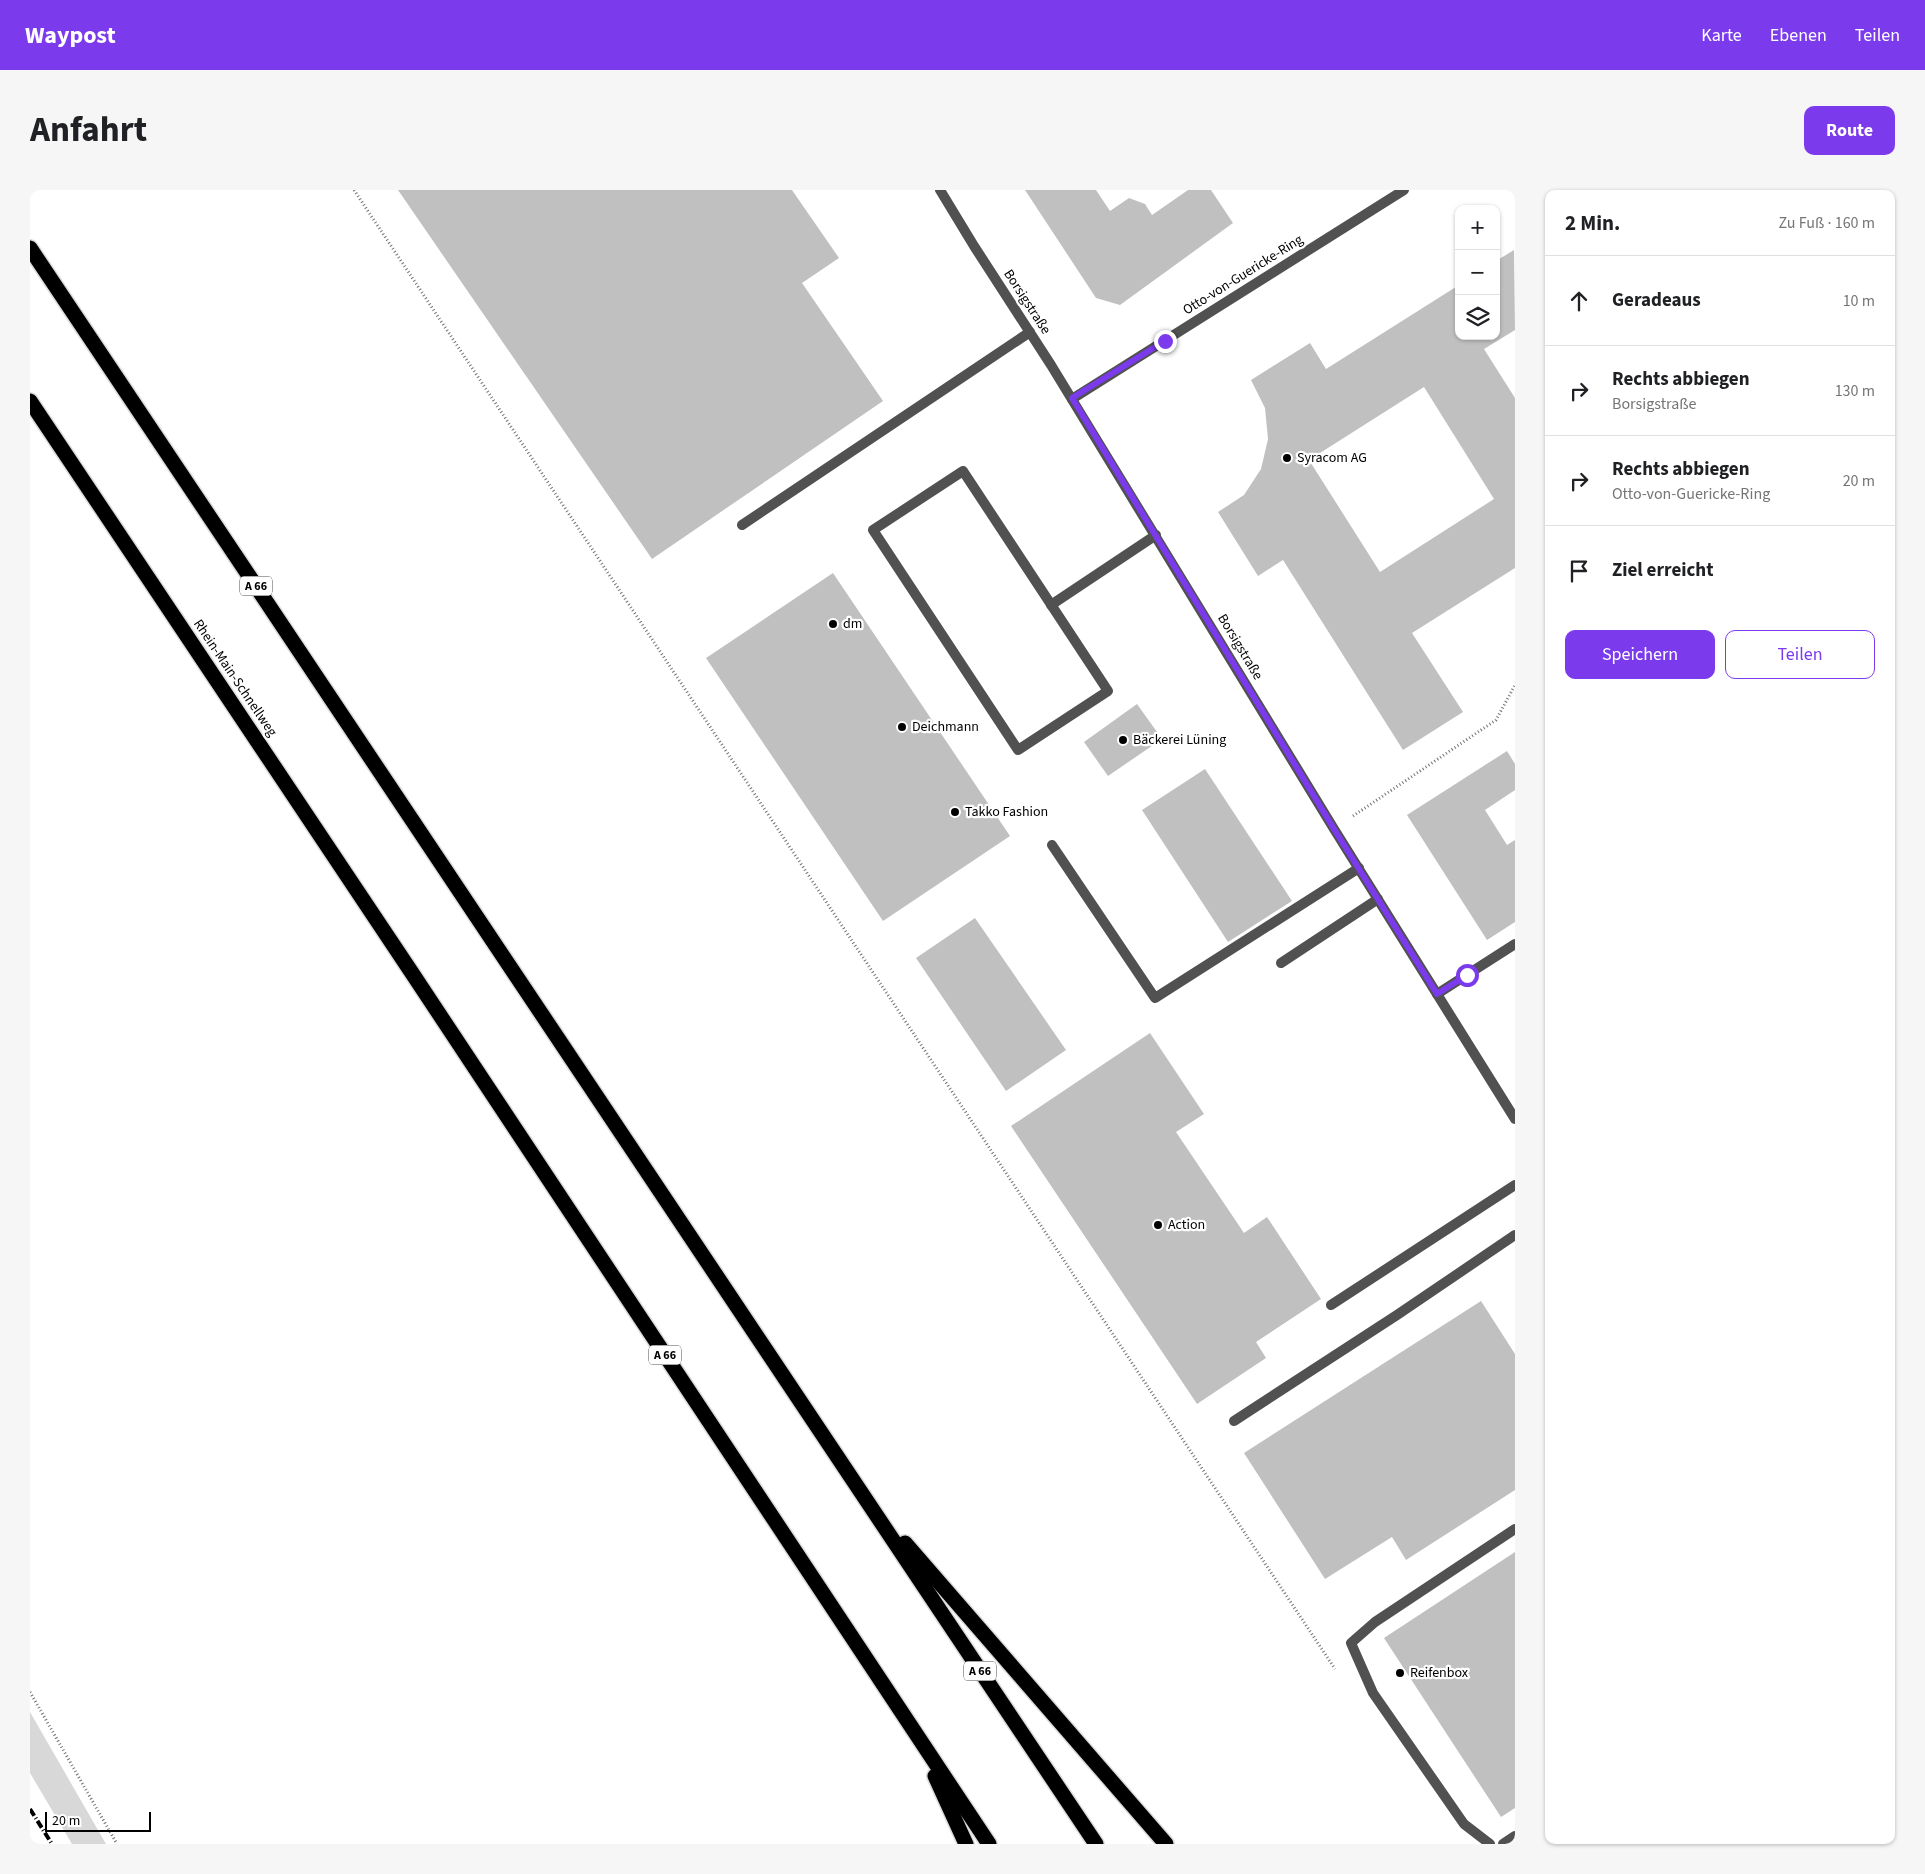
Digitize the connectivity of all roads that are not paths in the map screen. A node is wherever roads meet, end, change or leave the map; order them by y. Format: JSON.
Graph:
{"nodes":[{"id":1,"x":940,"y":190,"type":"edge"},
{"id":2,"x":1404,"y":190,"type":"edge"},
{"id":3,"x":30,"y":248,"type":"edge"},
{"id":4,"x":1030,"y":332,"type":"junction"},
{"id":5,"x":1072,"y":398,"type":"junction"},
{"id":6,"x":30,"y":401,"type":"edge"},
{"id":7,"x":742,"y":525,"type":"dead end"},
{"id":8,"x":1156,"y":535,"type":"junction"},
{"id":9,"x":1051,"y":605,"type":"junction"},
{"id":10,"x":1052,"y":845,"type":"dead end"},
{"id":11,"x":1358,"y":868,"type":"junction"},
{"id":12,"x":1378,"y":899,"type":"junction"},
{"id":13,"x":1515,"y":944,"type":"edge"},
{"id":14,"x":1282,"y":962,"type":"dead end"},
{"id":15,"x":1437,"y":994,"type":"junction"},
{"id":16,"x":1515,"y":1119,"type":"edge"},
{"id":17,"x":1515,"y":1185,"type":"edge"},
{"id":18,"x":1515,"y":1235,"type":"edge"},
{"id":19,"x":1331,"y":1305,"type":"dead end"},
{"id":20,"x":1234,"y":1421,"type":"dead end"},
{"id":21,"x":864,"y":1497,"type":"junction"},
{"id":22,"x":1515,"y":1529,"type":"edge"},
{"id":23,"x":918,"y":1738,"type":"junction"},
{"id":24,"x":1515,"y":1836,"type":"edge"},
{"id":25,"x":966,"y":1844,"type":"edge"},
{"id":26,"x":989,"y":1844,"type":"edge"},
{"id":27,"x":1096,"y":1844,"type":"edge"},
{"id":28,"x":1166,"y":1844,"type":"edge"},
{"id":29,"x":1490,"y":1844,"type":"edge"},
{"id":30,"x":1503,"y":1844,"type":"edge"}],
"edges":[{"from":1,"to":4,"type":"street","name":"Borsigstraße"},
{"from":2,"to":5,"type":"street","name":"Otto-von-Guericke-Ring"},
{"from":3,"to":21,"type":"highway","number":"A 66"},
{"from":4,"to":5,"type":"street","name":"Borsigstraße"},
{"from":4,"to":7,"type":"street"},
{"from":5,"to":8,"type":"street","name":"Borsigstraße"},
{"from":6,"to":23,"type":"highway","name":"Rhein-Main-Schnellweg","number":"A 66"},
{"from":8,"to":9,"type":"street"},
{"from":8,"to":11,"type":"street","name":"Borsigstraße"},
{"from":9,"to":9,"type":"street"},
{"from":10,"to":11,"type":"street"},
{"from":11,"to":12,"type":"street","name":"Borsigstraße"},
{"from":12,"to":14,"type":"street"},
{"from":12,"to":15,"type":"street","name":"Borsigstraße"},
{"from":13,"to":15,"type":"street"},
{"from":15,"to":16,"type":"street","name":"Borsigstraße"},
{"from":17,"to":19,"type":"street"},
{"from":18,"to":20,"type":"street"},
{"from":21,"to":27,"type":"highway","number":"A 66"},
{"from":21,"to":28,"type":"highway"},
{"from":22,"to":29,"type":"street"},
{"from":23,"to":25,"type":"highway"},
{"from":23,"to":26,"type":"highway","number":"A 66"},
{"from":24,"to":30,"type":"street"}]}
